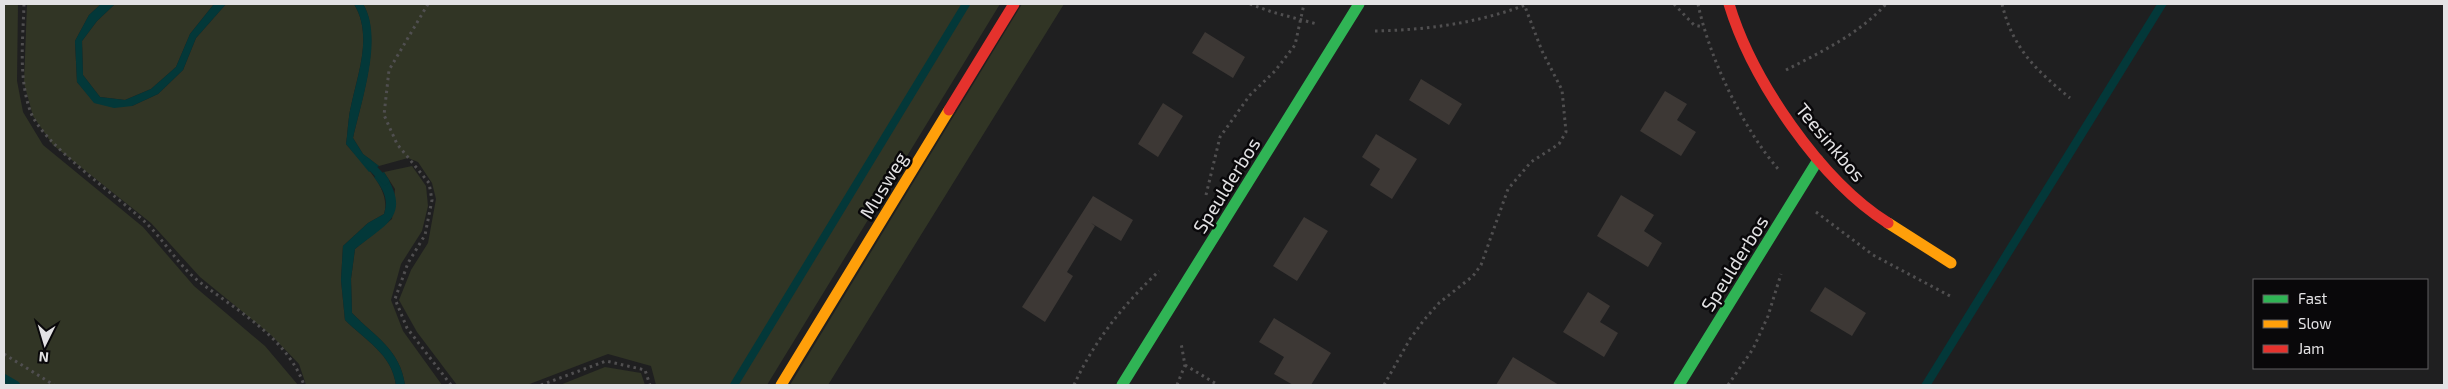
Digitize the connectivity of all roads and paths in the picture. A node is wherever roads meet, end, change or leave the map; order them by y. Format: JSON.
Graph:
{"nodes":[{"id":1,"x":24,"y":4,"type":"edge"},
{"id":2,"x":428,"y":4,"type":"edge"},
{"id":3,"x":1014,"y":4,"type":"edge"},
{"id":4,"x":1250,"y":4,"type":"edge"},
{"id":5,"x":1304,"y":4,"type":"edge"},
{"id":6,"x":1359,"y":4,"type":"edge"},
{"id":7,"x":1525,"y":4,"type":"edge"},
{"id":8,"x":1674,"y":4,"type":"edge"},
{"id":9,"x":1729,"y":4,"type":"edge"},
{"id":10,"x":1886,"y":4,"type":"edge"},
{"id":11,"x":2002,"y":4,"type":"edge"},
{"id":12,"x":1301,"y":21,"type":"junction"},
{"id":13,"x":1703,"y":27,"type":"dead end"},
{"id":14,"x":1344,"y":29,"type":"junction"},
{"id":15,"x":1763,"y":81,"type":"junction"},
{"id":16,"x":2070,"y":98,"type":"dead end"},
{"id":17,"x":1818,"y":160,"type":"junction"},
{"id":18,"x":1798,"y":192,"type":"junction"},
{"id":19,"x":1206,"y":196,"type":"dead end"},
{"id":20,"x":1951,"y":263,"type":"dead end"},
{"id":21,"x":1163,"y":267,"type":"dead end"},
{"id":22,"x":1782,"y":271,"type":"dead end"},
{"id":23,"x":1950,"y":296,"type":"dead end"},
{"id":24,"x":4,"y":354,"type":"edge"},
{"id":25,"x":1185,"y":365,"type":"dead end"},
{"id":26,"x":54,"y":385,"type":"edge"},
{"id":27,"x":304,"y":385,"type":"edge"},
{"id":28,"x":451,"y":385,"type":"edge"},
{"id":29,"x":541,"y":385,"type":"edge"},
{"id":30,"x":650,"y":385,"type":"edge"},
{"id":31,"x":781,"y":385,"type":"edge"},
{"id":32,"x":1074,"y":385,"type":"edge"},
{"id":33,"x":1122,"y":385,"type":"edge"},
{"id":34,"x":1218,"y":385,"type":"edge"},
{"id":35,"x":1384,"y":385,"type":"edge"},
{"id":36,"x":1679,"y":385,"type":"edge"},
{"id":37,"x":1728,"y":385,"type":"edge"}],
"edges":[{"from":1,"to":27,"type":"path"},
{"from":2,"to":28,"type":"path"},
{"from":3,"to":31,"type":"street","name":"Musweg"},
{"from":4,"to":12,"type":"path"},
{"from":5,"to":12,"type":"path"},
{"from":6,"to":14,"type":"street","name":"Speulderbos"},
{"from":7,"to":14,"type":"path"},
{"from":7,"to":35,"type":"path"},
{"from":8,"to":13,"type":"path"},
{"from":9,"to":15,"type":"street","name":"Teesinkbos"},
{"from":10,"to":15,"type":"path"},
{"from":11,"to":16,"type":"path"},
{"from":12,"to":14,"type":"path"},
{"from":12,"to":19,"type":"path"},
{"from":14,"to":33,"type":"street","name":"Speulderbos"},
{"from":15,"to":17,"type":"street","name":"Teesinkbos"},
{"from":17,"to":18,"type":"street","name":"Speulderbos"},
{"from":17,"to":20,"type":"street","name":"Teesinkbos"},
{"from":18,"to":23,"type":"path"},
{"from":18,"to":36,"type":"street","name":"Speulderbos"},
{"from":21,"to":32,"type":"path"},
{"from":22,"to":37,"type":"path"},
{"from":24,"to":26,"type":"path"},
{"from":25,"to":34,"type":"path"},
{"from":29,"to":30,"type":"path"}]}
